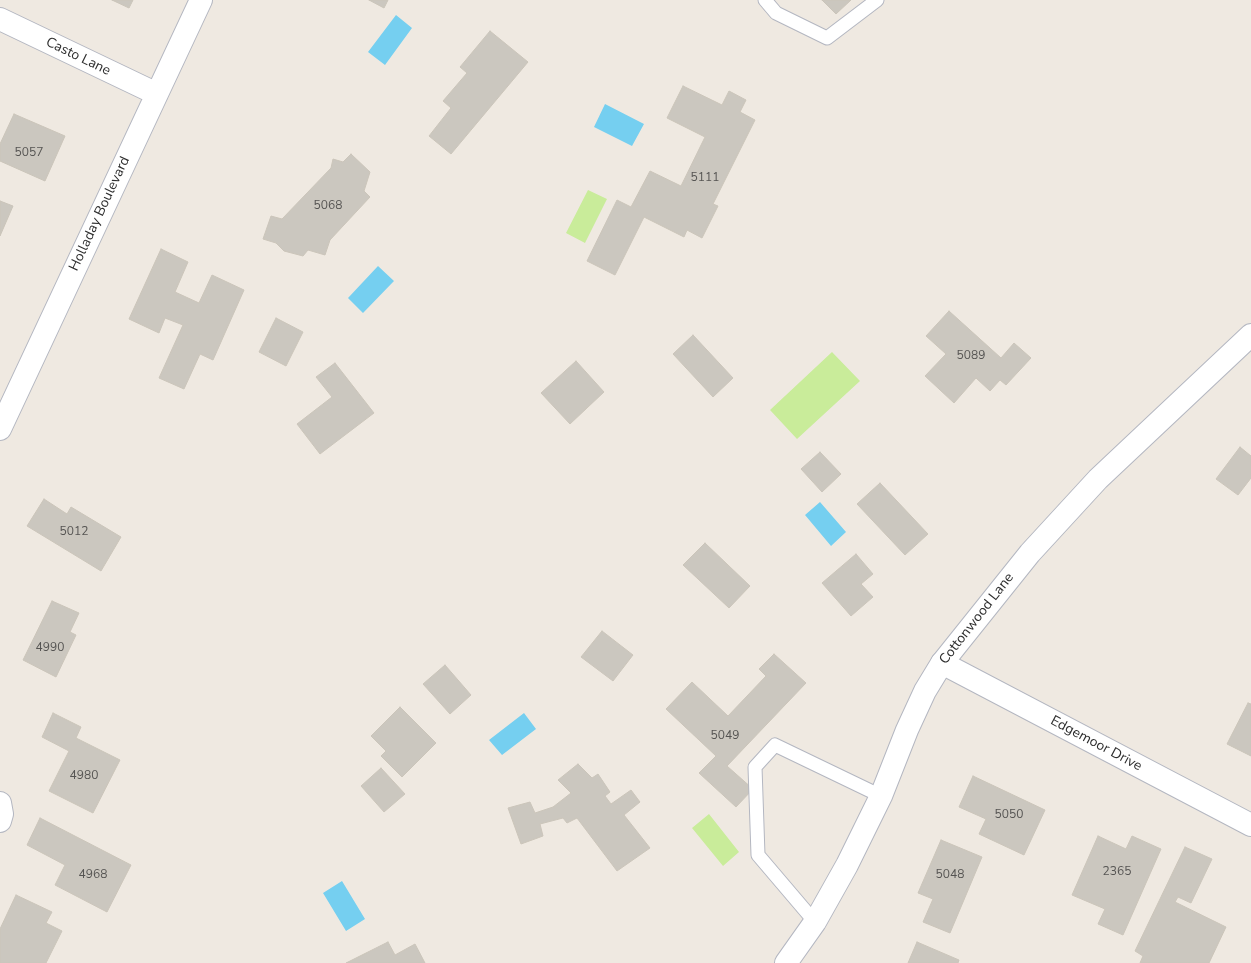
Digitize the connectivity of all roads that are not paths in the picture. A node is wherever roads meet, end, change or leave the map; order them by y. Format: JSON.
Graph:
{"nodes":[{"id":1,"x":201,"y":0,"type":"edge"},
{"id":2,"x":765,"y":0,"type":"edge"},
{"id":3,"x":877,"y":0,"type":"edge"},
{"id":4,"x":0,"y":19,"type":"edge"},
{"id":5,"x":157,"y":94,"type":"junction"},
{"id":6,"x":1251,"y":335,"type":"edge"},
{"id":7,"x":0,"y":429,"type":"edge"},
{"id":8,"x":942,"y":663,"type":"junction"},
{"id":9,"x":881,"y":796,"type":"junction"},
{"id":10,"x":0,"y":803,"type":"edge"},
{"id":11,"x":0,"y":821,"type":"edge"},
{"id":12,"x":1251,"y":825,"type":"edge"},
{"id":13,"x":815,"y":922,"type":"junction"},
{"id":14,"x":786,"y":963,"type":"edge"}],
"edges":[{"from":1,"to":5,"type":"street","name":"Holladay Boulevard"},
{"from":2,"to":3,"type":"lane"},
{"from":4,"to":5,"type":"street","name":"Casto Lane"},
{"from":5,"to":7,"type":"street","name":"Holladay Boulevard"},
{"from":6,"to":8,"type":"street","name":"Cottonwood Lane"},
{"from":8,"to":9,"type":"street","name":"Cottonwood Lane"},
{"from":8,"to":12,"type":"street","name":"Edgemoor Drive"},
{"from":9,"to":13,"type":"street","name":"Cottonwood Lane"},
{"from":9,"to":13,"type":"lane"},
{"from":10,"to":11,"type":"street"},
{"from":13,"to":14,"type":"street","name":"Cottonwood Lane"}]}
